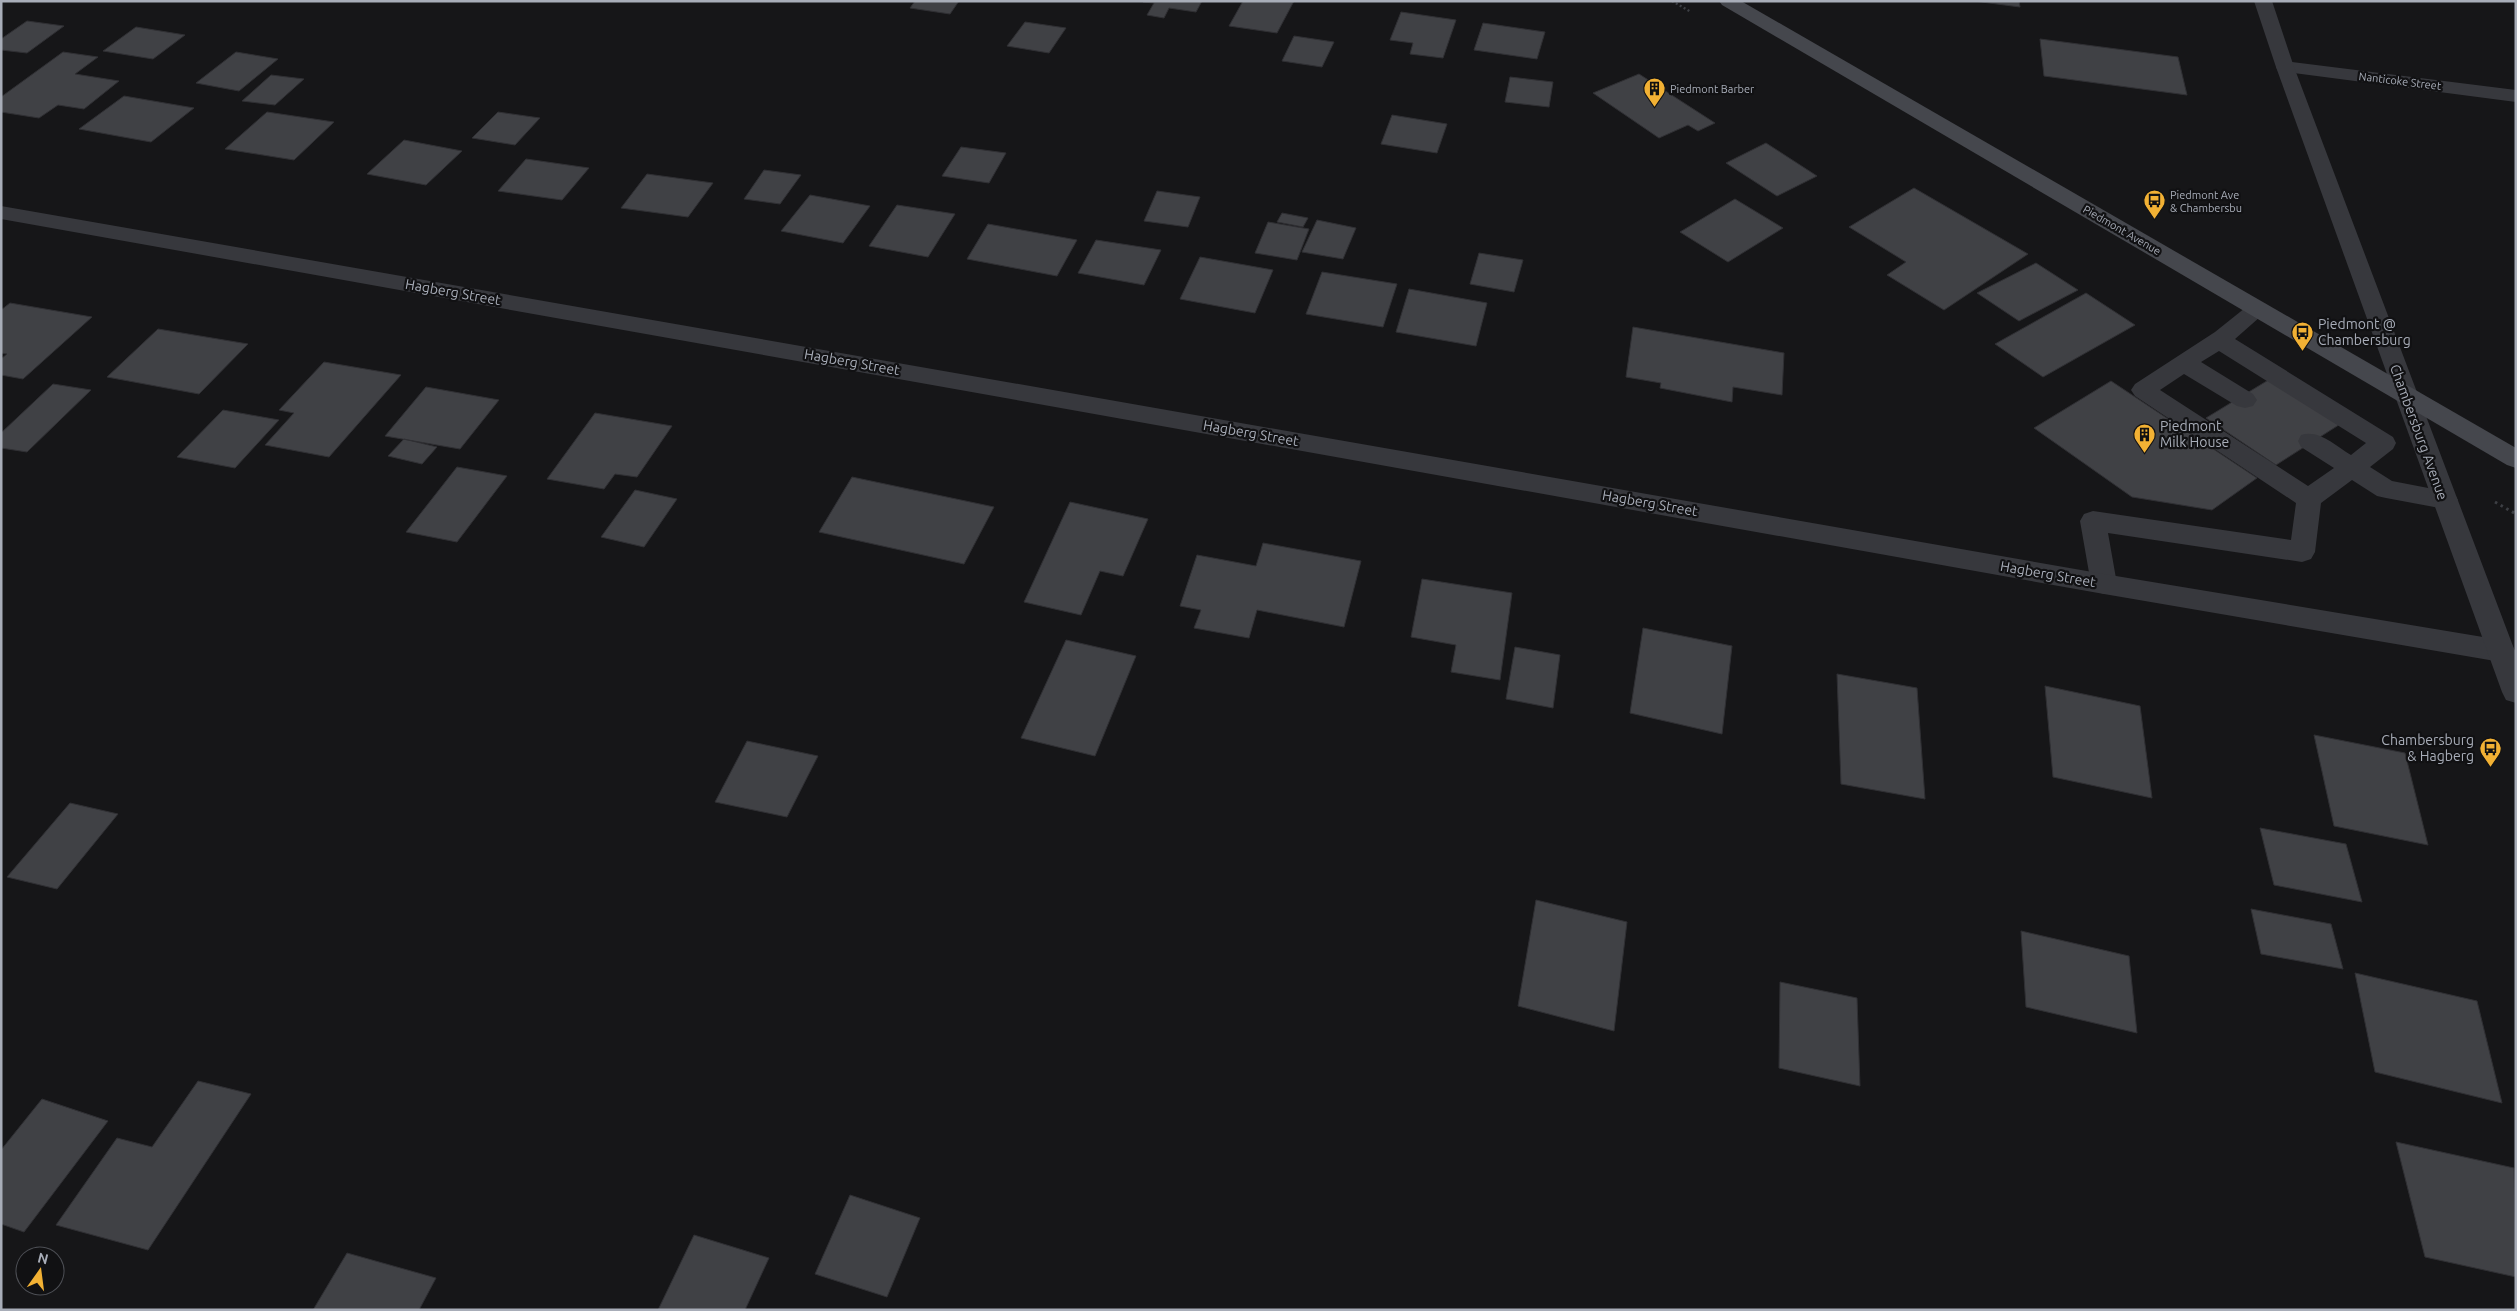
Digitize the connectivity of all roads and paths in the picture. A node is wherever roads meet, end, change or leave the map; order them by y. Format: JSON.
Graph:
{"nodes":[{"id":1,"x":1728,"y":1,"type":"edge"},
{"id":2,"x":2263,"y":1,"type":"edge"},
{"id":3,"x":2285,"y":67,"type":"junction"},
{"id":4,"x":2516,"y":96,"type":"edge"},
{"id":5,"x":1,"y":212,"type":"edge"},
{"id":6,"x":2258,"y":309,"type":"junction"},
{"id":7,"x":2217,"y":339,"type":"junction"},
{"id":8,"x":2183,"y":362,"type":"junction"},
{"id":9,"x":2406,"y":394,"type":"junction"},
{"id":10,"x":2245,"y":400,"type":"dead end"},
{"id":11,"x":2310,"y":442,"type":"dead end"},
{"id":12,"x":2516,"y":459,"type":"edge"},
{"id":13,"x":2351,"y":468,"type":"junction"},
{"id":14,"x":2309,"y":499,"type":"junction"},
{"id":15,"x":2445,"y":500,"type":"junction"},
{"id":16,"x":2104,"y":584,"type":"junction"},
{"id":17,"x":2501,"y":651,"type":"junction"},
{"id":18,"x":2516,"y":692,"type":"edge"}],
"edges":[{"from":1,"to":6,"type":"main road","name":"Piedmont Avenue"},
{"from":2,"to":3,"type":"street","name":"Chambersburg Avenue"},
{"from":3,"to":4,"type":"street","name":"Nanticoke Street"},
{"from":3,"to":9,"type":"street","name":"Chambersburg Avenue"},
{"from":5,"to":16,"type":"street","name":"Hagberg Street"},
{"from":6,"to":7,"type":"street"},
{"from":6,"to":9,"type":"main road","name":"Piedmont Avenue"},
{"from":7,"to":8,"type":"street"},
{"from":7,"to":13,"type":"street"},
{"from":8,"to":10,"type":"street"},
{"from":8,"to":14,"type":"street"},
{"from":9,"to":12,"type":"main road","name":"Piedmont Avenue"},
{"from":9,"to":15,"type":"street","name":"Chambersburg Avenue"},
{"from":11,"to":13,"type":"street"},
{"from":13,"to":14,"type":"street"},
{"from":13,"to":15,"type":"street"},
{"from":14,"to":16,"type":"street"},
{"from":15,"to":17,"type":"street","name":"Chambersburg Avenue"},
{"from":16,"to":17,"type":"street","name":"Hagberg Street"},
{"from":17,"to":18,"type":"street","name":"Chambersburg Avenue"}]}
